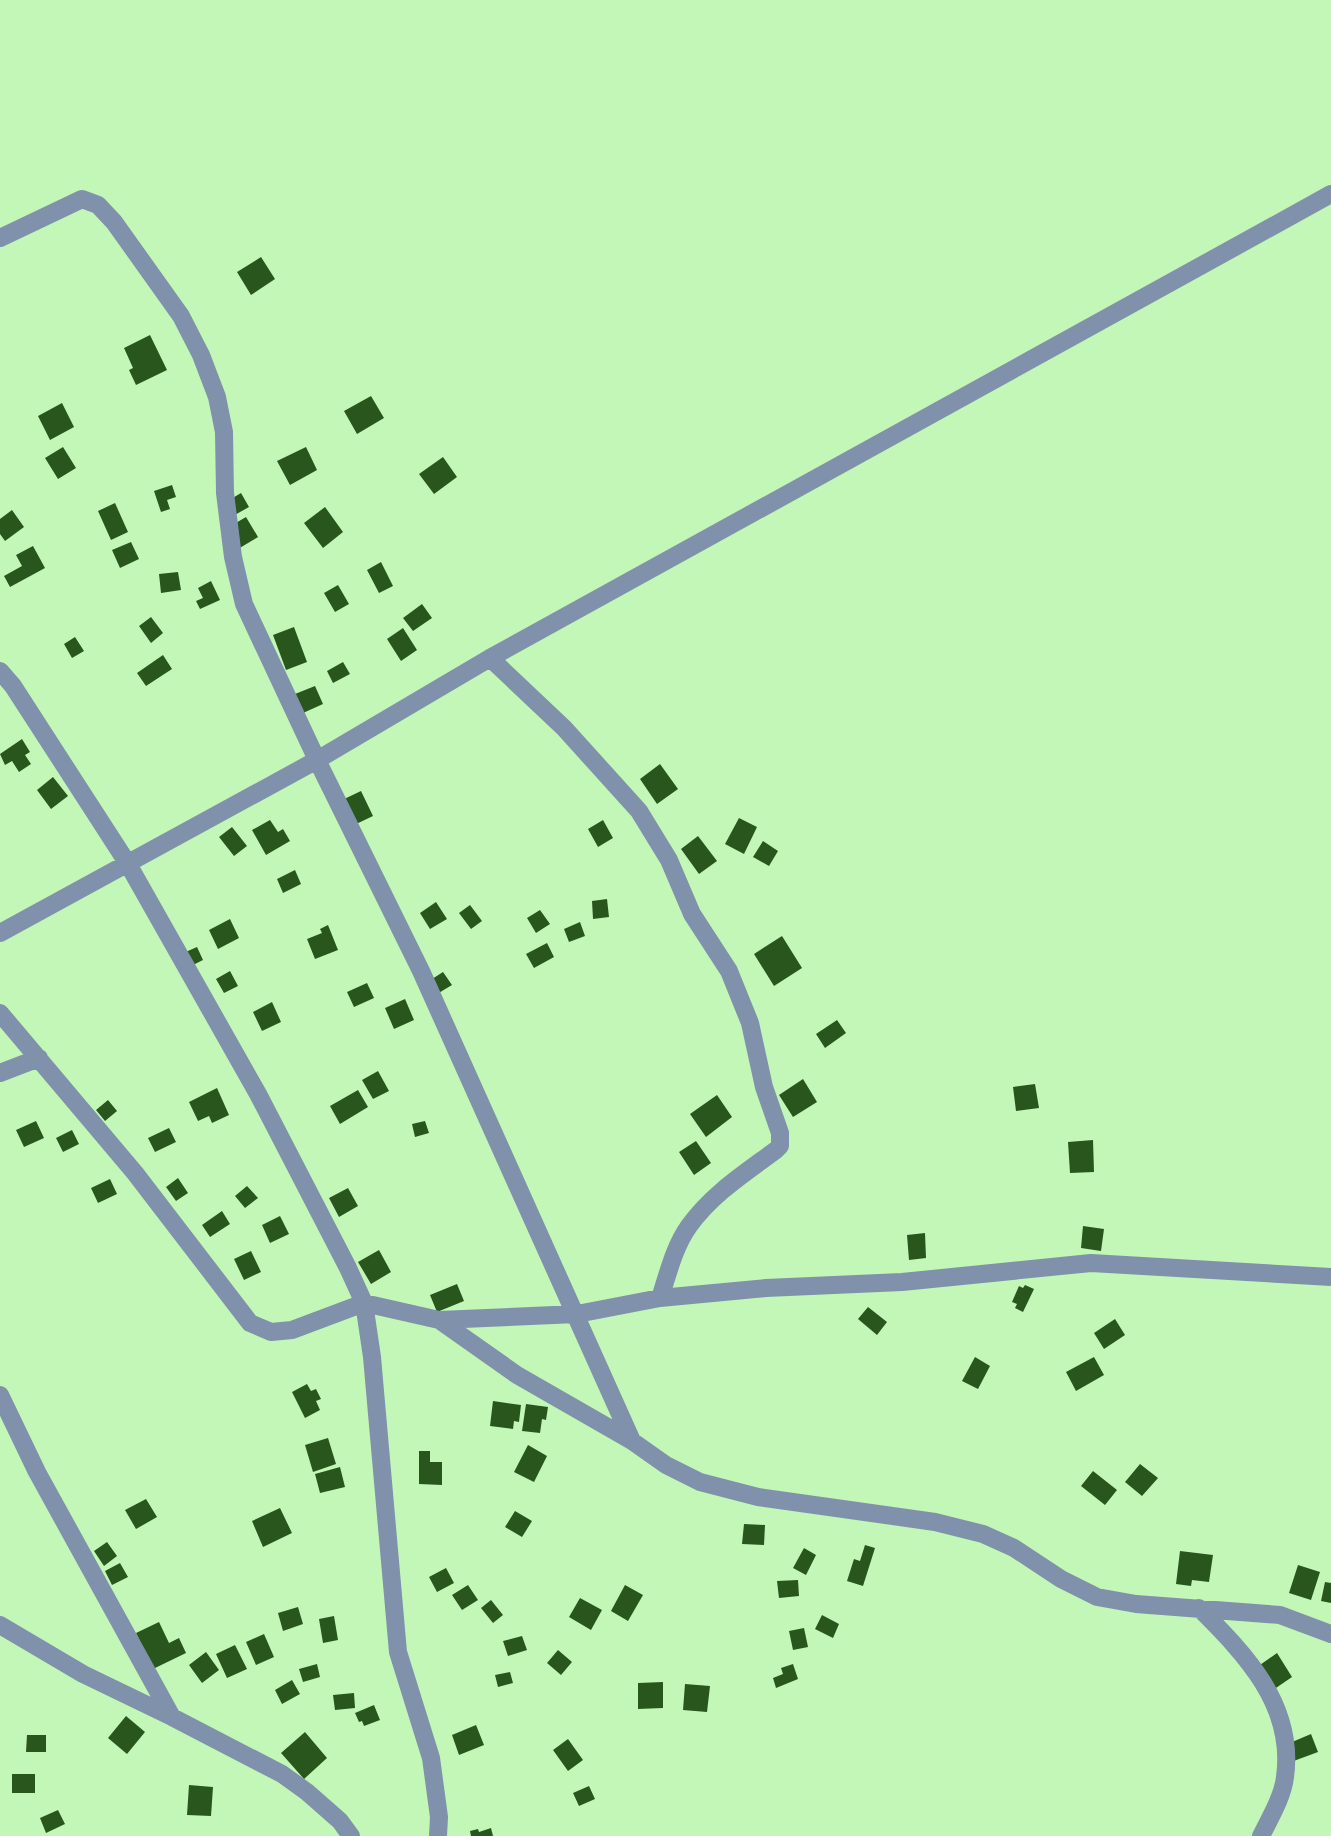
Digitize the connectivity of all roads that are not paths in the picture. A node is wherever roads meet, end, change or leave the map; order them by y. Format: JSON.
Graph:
{"nodes":[{"id":1,"x":1331,"y":194,"type":"edge"},
{"id":2,"x":0,"y":238,"type":"edge"},
{"id":3,"x":490,"y":658,"type":"junction"},
{"id":4,"x":0,"y":671,"type":"edge"},
{"id":5,"x":317,"y":760,"type":"junction"},
{"id":6,"x":128,"y":864,"type":"junction"},
{"id":7,"x":0,"y":933,"type":"edge"},
{"id":8,"x":0,"y":1013,"type":"edge"},
{"id":9,"x":39,"y":1058,"type":"junction"},
{"id":10,"x":0,"y":1073,"type":"edge"},
{"id":11,"x":1331,"y":1277,"type":"edge"},
{"id":12,"x":660,"y":1298,"type":"junction"},
{"id":13,"x":363,"y":1303,"type":"junction"},
{"id":14,"x":577,"y":1314,"type":"junction"},
{"id":15,"x":439,"y":1320,"type":"junction"},
{"id":16,"x":0,"y":1395,"type":"edge"},
{"id":17,"x":632,"y":1441,"type":"junction"},
{"id":18,"x":1199,"y":1608,"type":"junction"},
{"id":19,"x":0,"y":1625,"type":"edge"},
{"id":20,"x":1331,"y":1634,"type":"edge"},
{"id":21,"x":172,"y":1717,"type":"junction"},
{"id":22,"x":351,"y":1836,"type":"edge"},
{"id":23,"x":438,"y":1836,"type":"edge"},
{"id":24,"x":1261,"y":1836,"type":"edge"}],
"edges":[{"from":1,"to":3,"type":"street"},
{"from":2,"to":5,"type":"street"},
{"from":3,"to":5,"type":"street"},
{"from":3,"to":12,"type":"street"},
{"from":4,"to":6,"type":"street"},
{"from":5,"to":6,"type":"street"},
{"from":5,"to":14,"type":"street"},
{"from":6,"to":7,"type":"street"},
{"from":6,"to":13,"type":"street"},
{"from":8,"to":9,"type":"street"},
{"from":9,"to":10,"type":"street"},
{"from":9,"to":13,"type":"street"},
{"from":11,"to":12,"type":"street"},
{"from":12,"to":14,"type":"street"},
{"from":13,"to":15,"type":"street"},
{"from":13,"to":23,"type":"street"},
{"from":14,"to":15,"type":"street"},
{"from":14,"to":17,"type":"street"},
{"from":15,"to":17,"type":"street"},
{"from":16,"to":21,"type":"street"},
{"from":17,"to":18,"type":"street"},
{"from":18,"to":20,"type":"street"},
{"from":18,"to":24,"type":"street"},
{"from":19,"to":21,"type":"street"},
{"from":21,"to":22,"type":"street"}]}
